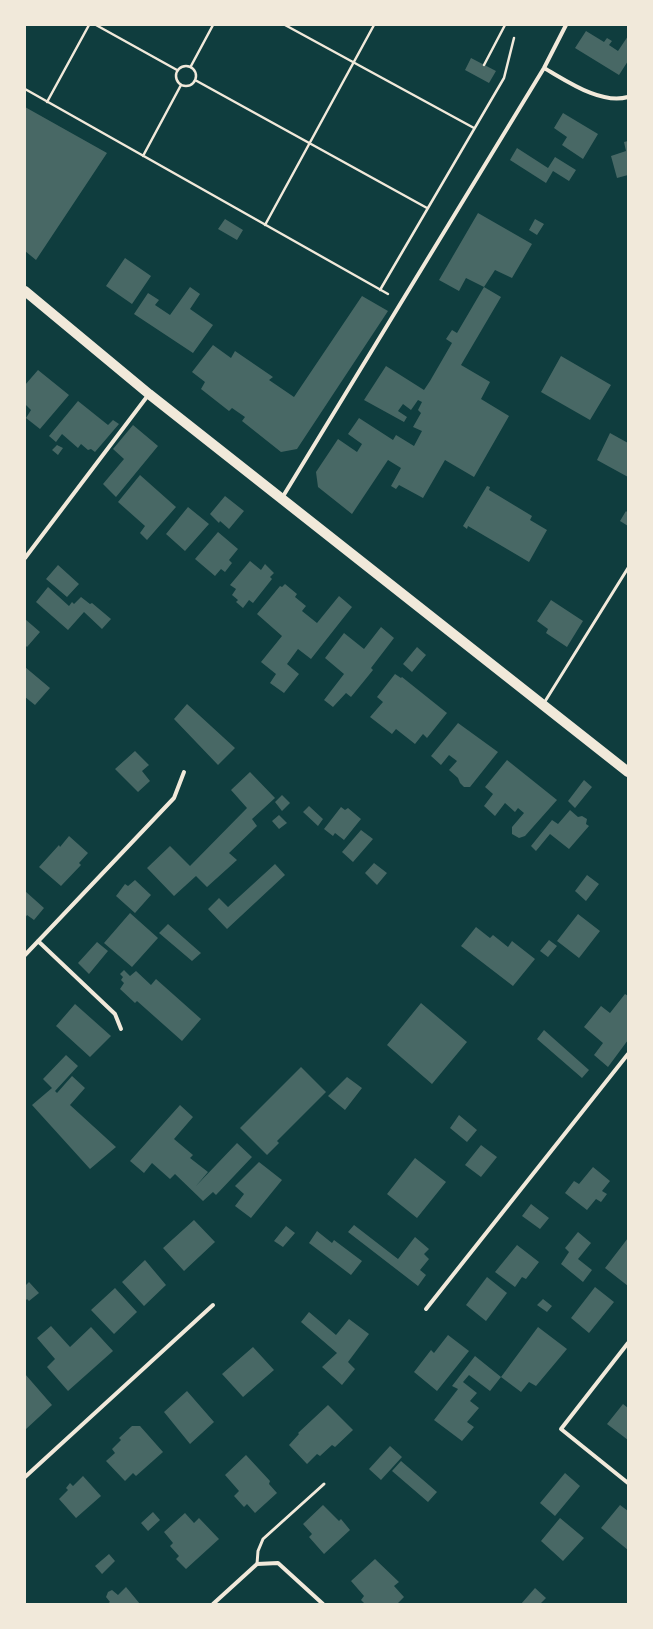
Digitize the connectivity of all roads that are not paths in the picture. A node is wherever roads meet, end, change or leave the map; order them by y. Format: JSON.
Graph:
{"nodes":[{"id":1,"x":566,"y":25,"type":"edge"},
{"id":2,"x":544,"y":68,"type":"junction"},
{"id":3,"x":628,"y":98,"type":"edge"},
{"id":4,"x":25,"y":291,"type":"edge"},
{"id":5,"x":149,"y":394,"type":"junction"},
{"id":6,"x":282,"y":498,"type":"junction"},
{"id":7,"x":25,"y":558,"type":"edge"},
{"id":8,"x":628,"y":568,"type":"edge"},
{"id":9,"x":543,"y":704,"type":"junction"},
{"id":10,"x":184,"y":772,"type":"dead end"},
{"id":11,"x":628,"y":772,"type":"edge"},
{"id":12,"x":38,"y":941,"type":"junction"},
{"id":13,"x":25,"y":955,"type":"edge"},
{"id":14,"x":121,"y":1029,"type":"dead end"},
{"id":15,"x":628,"y":1054,"type":"edge"},
{"id":16,"x":212,"y":1305,"type":"dead end"},
{"id":17,"x":426,"y":1309,"type":"dead end"},
{"id":18,"x":628,"y":1343,"type":"edge"},
{"id":19,"x":25,"y":1477,"type":"edge"},
{"id":20,"x":628,"y":1483,"type":"edge"},
{"id":21,"x":324,"y":1484,"type":"dead end"},
{"id":22,"x":257,"y":1564,"type":"junction"},
{"id":23,"x":214,"y":1604,"type":"edge"},
{"id":24,"x":323,"y":1604,"type":"edge"}],
"edges":[{"from":1,"to":2,"type":"street"},
{"from":2,"to":3,"type":"street"},
{"from":2,"to":6,"type":"street"},
{"from":4,"to":5,"type":"main road"},
{"from":5,"to":6,"type":"main road"},
{"from":5,"to":7,"type":"street"},
{"from":6,"to":9,"type":"main road"},
{"from":8,"to":9,"type":"lane"},
{"from":9,"to":11,"type":"main road"},
{"from":10,"to":12,"type":"street"},
{"from":12,"to":13,"type":"street"},
{"from":12,"to":14,"type":"street"},
{"from":15,"to":17,"type":"street"},
{"from":16,"to":19,"type":"street"},
{"from":18,"to":20,"type":"street"},
{"from":21,"to":22,"type":"lane"},
{"from":22,"to":23,"type":"street"},
{"from":22,"to":24,"type":"street"}]}
